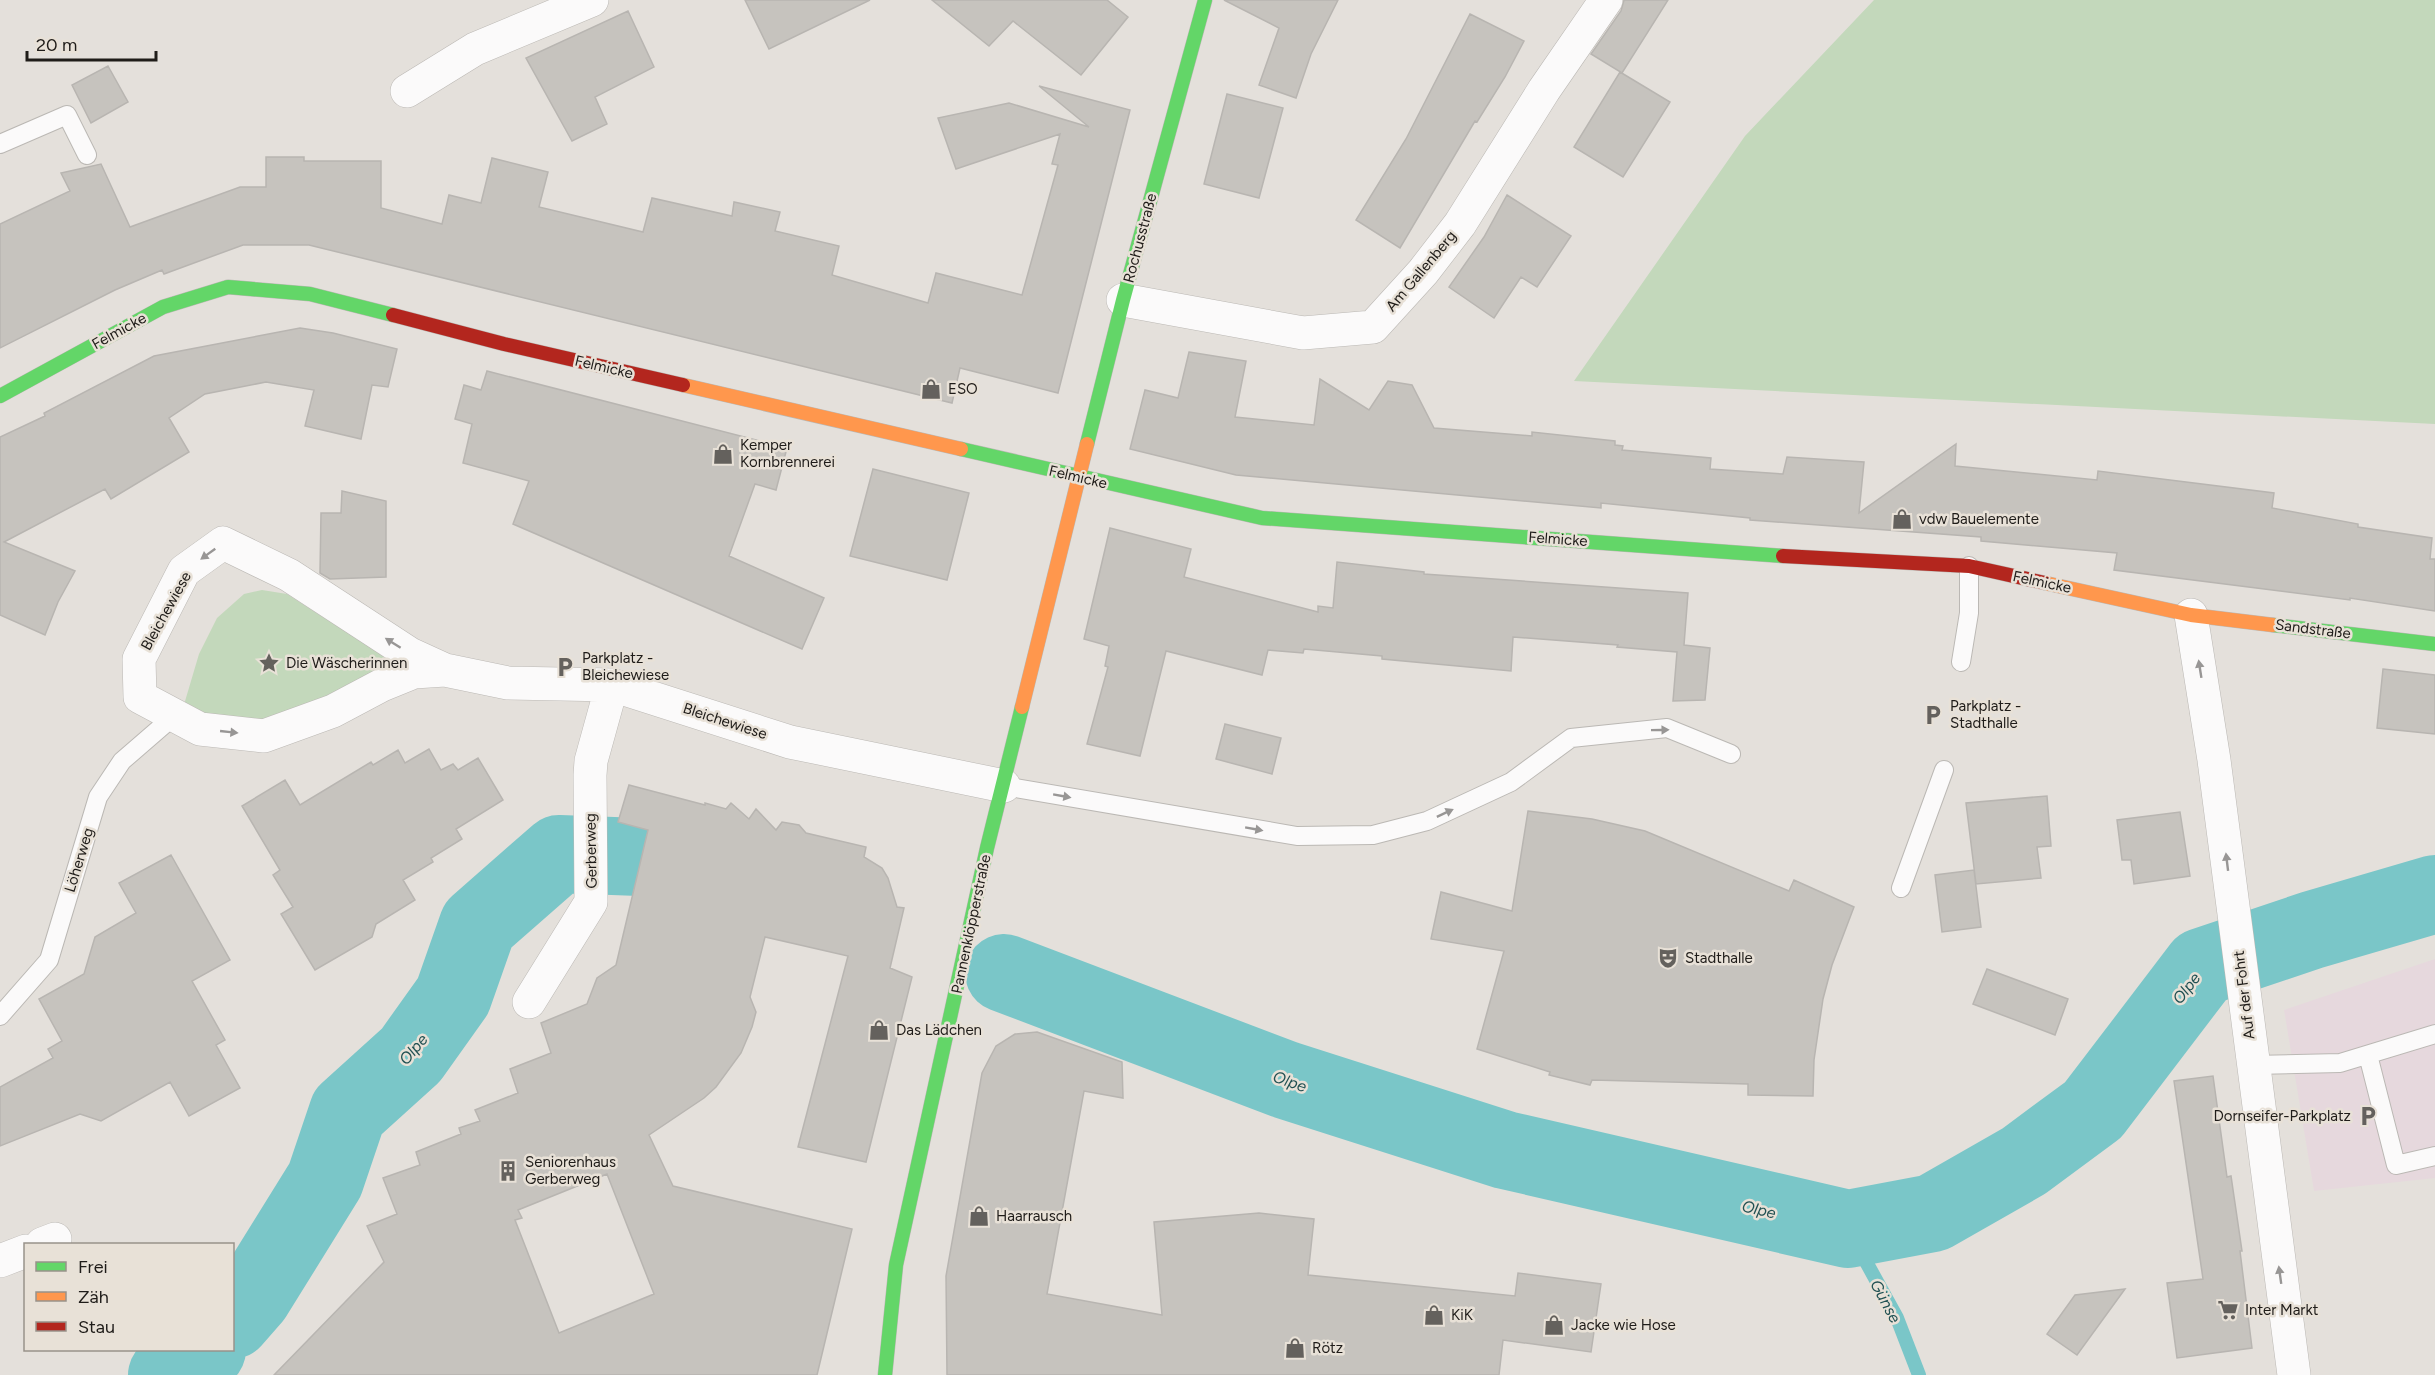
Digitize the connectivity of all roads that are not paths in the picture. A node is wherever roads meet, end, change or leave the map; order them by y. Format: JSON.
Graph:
{"nodes":[{"id":1,"x":592,"y":0,"type":"edge"},
{"id":2,"x":1205,"y":0,"type":"edge"},
{"id":3,"x":1606,"y":0,"type":"edge"},
{"id":4,"x":407,"y":91,"type":"dead end"},
{"id":5,"x":0,"y":144,"type":"edge"},
{"id":6,"x":87,"y":155,"type":"dead end"},
{"id":7,"x":1123,"y":300,"type":"junction"},
{"id":8,"x":0,"y":396,"type":"edge"},
{"id":9,"x":1078,"y":477,"type":"junction"},
{"id":10,"x":1968,"y":566,"type":"junction"},
{"id":11,"x":2191,"y":615,"type":"junction"},
{"id":12,"x":2435,"y":644,"type":"edge"},
{"id":13,"x":1961,"y":662,"type":"dead end"},
{"id":14,"x":445,"y":670,"type":"junction"},
{"id":15,"x":612,"y":685,"type":"junction"},
{"id":16,"x":174,"y":716,"type":"junction"},
{"id":17,"x":1731,"y":754,"type":"dead end"},
{"id":18,"x":1944,"y":770,"type":"dead end"},
{"id":19,"x":1004,"y":786,"type":"junction"},
{"id":20,"x":1901,"y":888,"type":"dead end"},
{"id":21,"x":529,"y":1002,"type":"dead end"},
{"id":22,"x":0,"y":1016,"type":"edge"},
{"id":23,"x":2435,"y":1034,"type":"edge"},
{"id":24,"x":2368,"y":1054,"type":"junction"},
{"id":25,"x":2253,"y":1065,"type":"junction"},
{"id":26,"x":2435,"y":1156,"type":"edge"},
{"id":27,"x":24,"y":1252,"type":"edge"},
{"id":28,"x":0,"y":1261,"type":"edge"},
{"id":29,"x":885,"y":1375,"type":"edge"},
{"id":30,"x":2294,"y":1375,"type":"edge"}],
"edges":[{"from":1,"to":4,"type":"street"},
{"from":2,"to":7,"type":"street","name":"Rochusstraße"},
{"from":3,"to":7,"type":"street","name":"Am Gallenberg"},
{"from":5,"to":6,"type":"lane"},
{"from":7,"to":9,"type":"street","name":"Rochusstraße"},
{"from":8,"to":9,"type":"street","name":"Felmicke"},
{"from":9,"to":10,"type":"street","name":"Felmicke"},
{"from":9,"to":19,"type":"street","name":"Pannenklöpperstraße"},
{"from":10,"to":11,"type":"street","name":"Felmicke"},
{"from":10,"to":13,"type":"lane"},
{"from":11,"to":12,"type":"street","name":"Sandstraße"},
{"from":25,"to":11,"type":"street","name":"Auf der Fohrt","one_way":true},
{"from":14,"to":15,"type":"street","name":"Bleichewiese"},
{"from":16,"to":14,"type":"street","name":"Bleichewiese","one_way":true},
{"from":14,"to":16,"type":"street","name":"Bleichewiese","one_way":true},
{"from":15,"to":19,"type":"street","name":"Bleichewiese"},
{"from":15,"to":21,"type":"street","name":"Gerberweg"},
{"from":16,"to":22,"type":"lane","name":"Löherweg"},
{"from":19,"to":17,"type":"lane","one_way":true},
{"from":18,"to":20,"type":"lane"},
{"from":19,"to":29,"type":"street","name":"Pannenklöpperstraße"},
{"from":23,"to":24,"type":"lane"},
{"from":24,"to":25,"type":"lane"},
{"from":24,"to":26,"type":"lane"},
{"from":30,"to":25,"type":"street","name":"Auf der Fohrt","one_way":true},
{"from":27,"to":28,"type":"street"}]}
